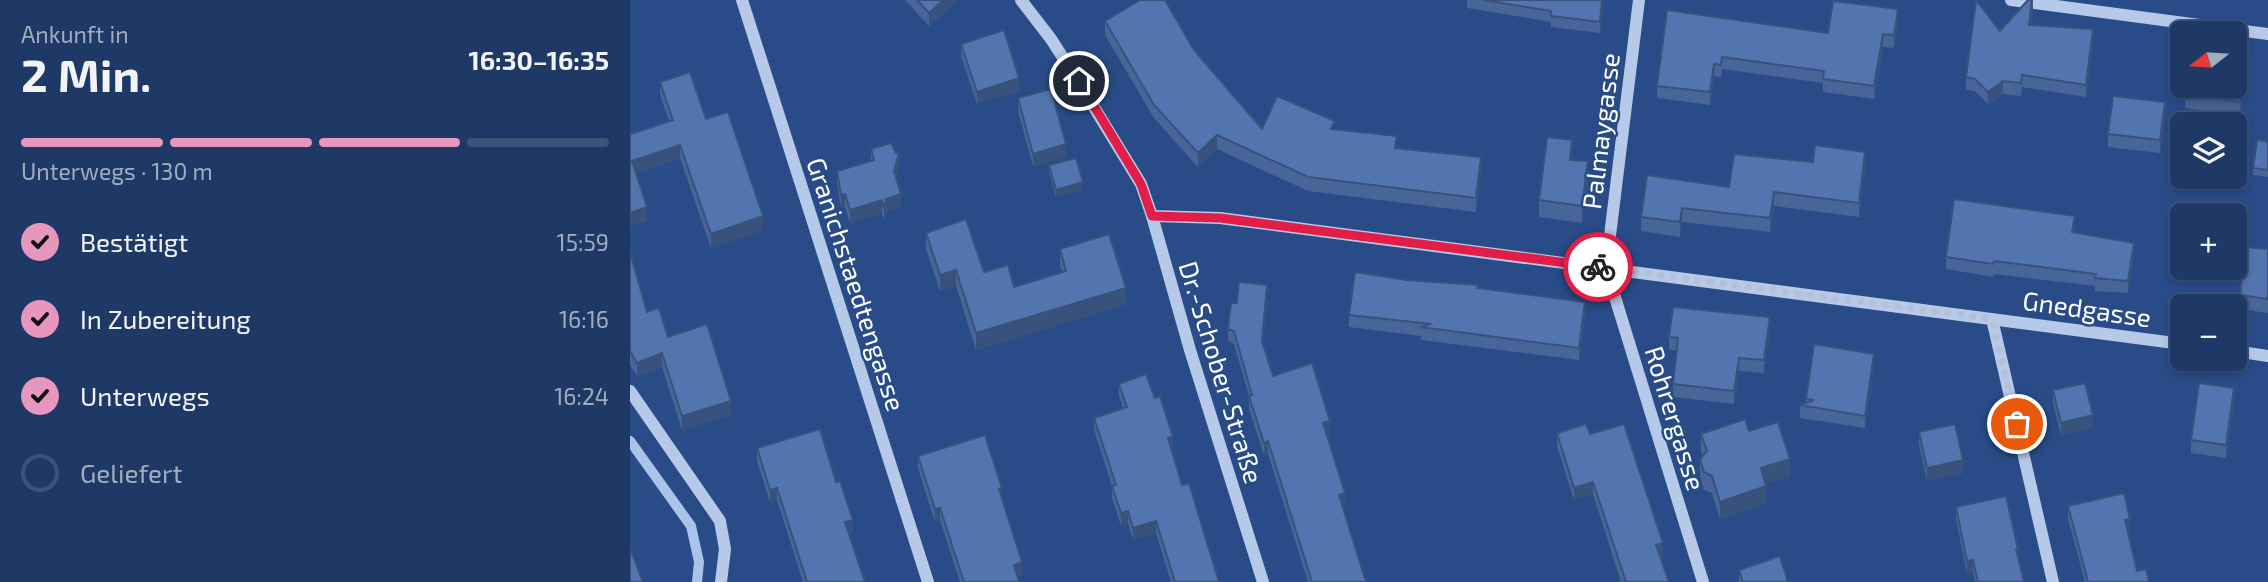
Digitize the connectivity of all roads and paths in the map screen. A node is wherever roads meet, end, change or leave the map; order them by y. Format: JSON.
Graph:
{"nodes":[{"id":1,"x":742,"y":0,"type":"edge"},
{"id":2,"x":1021,"y":0,"type":"edge"},
{"id":3,"x":1639,"y":0,"type":"edge"},
{"id":4,"x":2011,"y":0,"type":"edge"},
{"id":5,"x":2268,"y":34,"type":"edge"},
{"id":6,"x":1152,"y":216,"type":"junction"},
{"id":7,"x":1606,"y":268,"type":"junction"},
{"id":8,"x":1992,"y":319,"type":"junction"},
{"id":9,"x":2170,"y":342,"type":"edge"},
{"id":10,"x":2247,"y":353,"type":"edge"},
{"id":11,"x":2268,"y":356,"type":"edge"},
{"id":12,"x":630,"y":391,"type":"edge"},
{"id":13,"x":721,"y":582,"type":"edge"},
{"id":14,"x":928,"y":582,"type":"edge"},
{"id":15,"x":1263,"y":582,"type":"edge"},
{"id":16,"x":1703,"y":582,"type":"edge"},
{"id":17,"x":2053,"y":582,"type":"edge"}],
"edges":[{"from":1,"to":14,"type":"street","name":"Granichstaedtengasse"},
{"from":2,"to":6,"type":"street","name":"Dr.-Schober-Straße"},
{"from":3,"to":7,"type":"street","name":"Palmaygasse"},
{"from":4,"to":5,"type":"street"},
{"from":6,"to":7,"type":"street","name":"Gnedgasse"},
{"from":6,"to":15,"type":"street","name":"Dr.-Schober-Straße"},
{"from":7,"to":8,"type":"street","name":"Gnedgasse"},
{"from":7,"to":16,"type":"street","name":"Rohrergasse"},
{"from":8,"to":9,"type":"street","name":"Gnedgasse"},
{"from":8,"to":17,"type":"street"},
{"from":10,"to":11,"type":"street"},
{"from":12,"to":13,"type":"street"}]}
